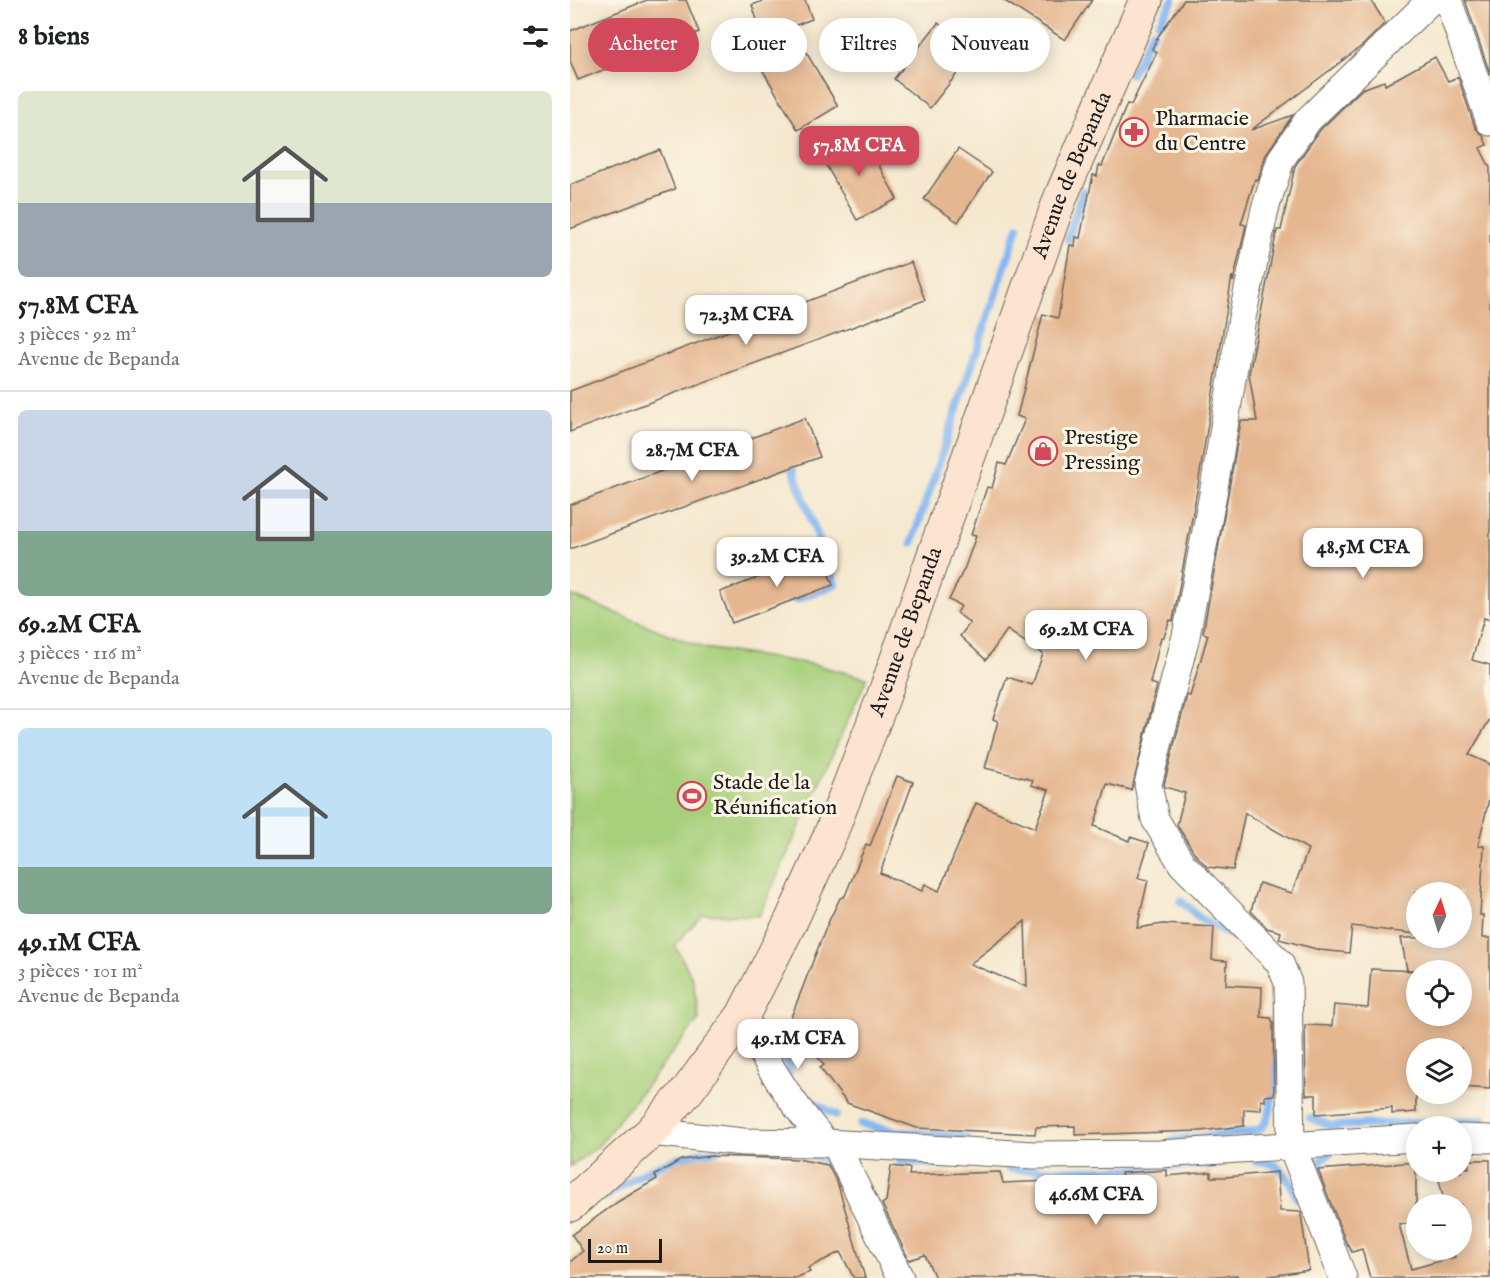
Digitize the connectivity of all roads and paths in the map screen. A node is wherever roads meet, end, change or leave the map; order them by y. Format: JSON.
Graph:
{"nodes":[{"id":1,"x":1146,"y":0,"type":"edge"},
{"id":2,"x":1431,"y":0,"type":"edge"},
{"id":3,"x":1448,"y":0,"type":"edge"},
{"id":4,"x":1490,"y":122,"type":"edge"},
{"id":5,"x":743,"y":1015,"type":"junction"},
{"id":6,"x":651,"y":1132,"type":"junction"},
{"id":7,"x":1406,"y":1138,"type":"edge"},
{"id":8,"x":1472,"y":1138,"type":"edge"},
{"id":9,"x":1490,"y":1139,"type":"edge"},
{"id":10,"x":831,"y":1144,"type":"junction"},
{"id":11,"x":1291,"y":1144,"type":"junction"},
{"id":12,"x":570,"y":1205,"type":"edge"},
{"id":13,"x":900,"y":1278,"type":"edge"},
{"id":14,"x":1343,"y":1278,"type":"edge"}],
"edges":[{"from":1,"to":5,"type":"main road","name":"Avenue de Bepanda"},
{"from":2,"to":11,"type":"street"},
{"from":3,"to":4,"type":"street"},
{"from":5,"to":6,"type":"main road","name":"Avenue de Bepanda"},
{"from":5,"to":10,"type":"street"},
{"from":6,"to":10,"type":"street"},
{"from":6,"to":12,"type":"main road","name":"Avenue de Bepanda"},
{"from":7,"to":11,"type":"street"},
{"from":8,"to":9,"type":"street"},
{"from":10,"to":11,"type":"street"},
{"from":10,"to":13,"type":"street"},
{"from":11,"to":14,"type":"street"}]}
